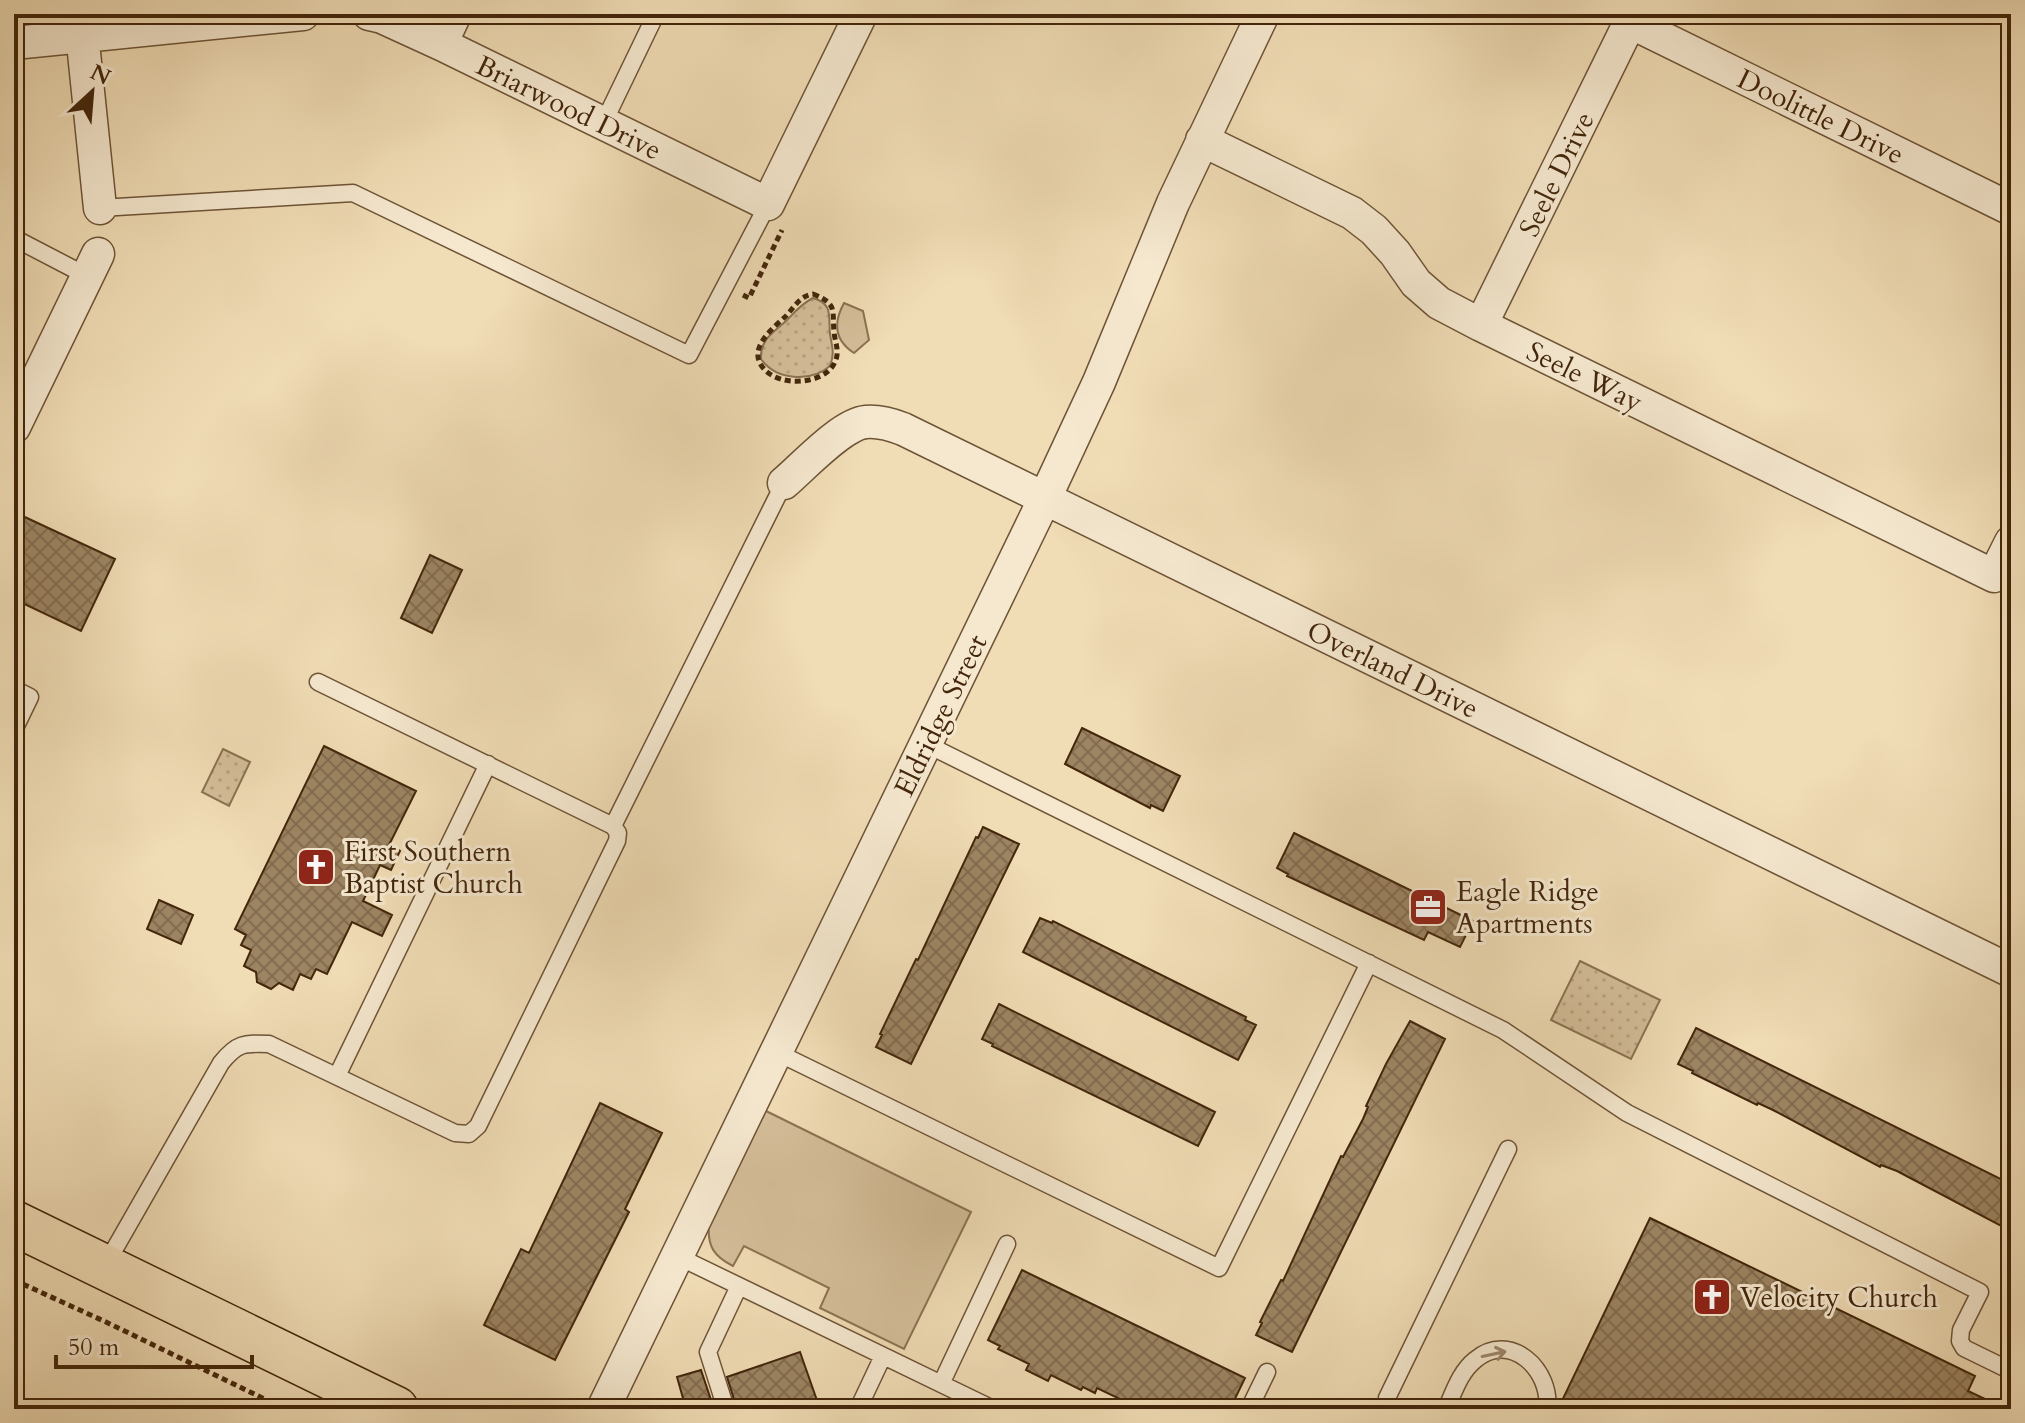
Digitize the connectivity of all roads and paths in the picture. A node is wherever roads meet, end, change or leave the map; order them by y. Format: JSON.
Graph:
{"nodes":[{"id":1,"x":303,"y":14,"type":"edge"},
{"id":2,"x":369,"y":14,"type":"edge"},
{"id":3,"x":455,"y":14,"type":"edge"},
{"id":4,"x":656,"y":14,"type":"edge"},
{"id":5,"x":861,"y":14,"type":"edge"},
{"id":6,"x":1263,"y":14,"type":"edge"},
{"id":7,"x":1630,"y":22,"type":"joint"},
{"id":8,"x":81,"y":26,"type":"edge"},
{"id":9,"x":14,"y":43,"type":"edge"},
{"id":10,"x":441,"y":44,"type":"junction"},
{"id":11,"x":603,"y":124,"type":"junction"},
{"id":12,"x":1202,"y":140,"type":"junction"},
{"id":13,"x":768,"y":204,"type":"junction"},
{"id":14,"x":100,"y":208,"type":"joint"},
{"id":15,"x":2011,"y":209,"type":"edge"},
{"id":16,"x":14,"y":238,"type":"edge"},
{"id":17,"x":92,"y":265,"type":"joint"},
{"id":18,"x":804,"y":295,"type":"joint"},
{"id":19,"x":1481,"y":325,"type":"junction"},
{"id":20,"x":14,"y":427,"type":"edge"},
{"id":21,"x":784,"y":483,"type":"joint"},
{"id":22,"x":1045,"y":498,"type":"junction"},
{"id":23,"x":2011,"y":542,"type":"edge"},
{"id":24,"x":318,"y":682,"type":"dead end"},
{"id":25,"x":14,"y":689,"type":"edge"},
{"id":26,"x":14,"y":730,"type":"edge"},
{"id":27,"x":926,"y":744,"type":"junction"},
{"id":28,"x":488,"y":764,"type":"junction"},
{"id":29,"x":613,"y":826,"type":"junction"},
{"id":30,"x":1369,"y":963,"type":"junction"},
{"id":31,"x":2011,"y":971,"type":"edge"},
{"id":32,"x":776,"y":1052,"type":"junction"},
{"id":33,"x":337,"y":1076,"type":"junction"},
{"id":34,"x":1508,"y":1149,"type":"dead end"},
{"id":35,"x":14,"y":1223,"type":"edge"},
{"id":36,"x":1007,"y":1244,"type":"dead end"},
{"id":37,"x":677,"y":1256,"type":"junction"},
{"id":38,"x":104,"y":1267,"type":"junction"},
{"id":39,"x":14,"y":1280,"type":"edge"},
{"id":40,"x":739,"y":1286,"type":"junction"},
{"id":41,"x":883,"y":1356,"type":"junction"},
{"id":42,"x":2011,"y":1371,"type":"edge"},
{"id":43,"x":1267,"y":1372,"type":"dead end"},
{"id":44,"x":941,"y":1384,"type":"junction"},
{"id":45,"x":285,"y":1409,"type":"edge"},
{"id":46,"x":396,"y":1409,"type":"edge"},
{"id":47,"x":603,"y":1409,"type":"edge"},
{"id":48,"x":726,"y":1409,"type":"edge"},
{"id":49,"x":858,"y":1409,"type":"edge"},
{"id":50,"x":993,"y":1409,"type":"edge"},
{"id":51,"x":1249,"y":1409,"type":"edge"},
{"id":52,"x":1386,"y":1409,"type":"edge"},
{"id":53,"x":1446,"y":1409,"type":"edge"},
{"id":54,"x":1547,"y":1409,"type":"edge"}],
"edges":[{"from":1,"to":8,"type":"street"},
{"from":2,"to":10,"type":"street","name":"Briarwood Drive"},
{"from":3,"to":10,"type":"street"},
{"from":4,"to":11,"type":"lane"},
{"from":5,"to":13,"type":"street"},
{"from":6,"to":12,"type":"street","name":"Eldridge Street"},
{"from":7,"to":15,"type":"street","name":"Doolittle Drive"},
{"from":7,"to":19,"type":"street","name":"Seele Drive"},
{"from":8,"to":9,"type":"street"},
{"from":8,"to":14,"type":"street"},
{"from":10,"to":11,"type":"street","name":"Briarwood Drive"},
{"from":11,"to":13,"type":"street","name":"Briarwood Drive"},
{"from":12,"to":19,"type":"street","name":"Seele Way"},
{"from":12,"to":22,"type":"street","name":"Eldridge Street"},
{"from":13,"to":14,"type":"lane"},
{"from":16,"to":17,"type":"lane"},
{"from":17,"to":20,"type":"street"},
{"from":18,"to":18,"type":"path"},
{"from":19,"to":23,"type":"street","name":"Seele Way"},
{"from":21,"to":22,"type":"street","name":"Overland Drive"},
{"from":21,"to":29,"type":"lane"},
{"from":22,"to":27,"type":"street","name":"Eldridge Street"},
{"from":22,"to":31,"type":"street","name":"Overland Drive"},
{"from":24,"to":28,"type":"lane"},
{"from":25,"to":26,"type":"lane"},
{"from":27,"to":30,"type":"lane"},
{"from":27,"to":32,"type":"street","name":"Eldridge Street"},
{"from":28,"to":29,"type":"lane"},
{"from":28,"to":33,"type":"lane"},
{"from":29,"to":33,"type":"lane"},
{"from":30,"to":32,"type":"lane"},
{"from":30,"to":42,"type":"lane"},
{"from":32,"to":37,"type":"street","name":"Eldridge Street"},
{"from":33,"to":38,"type":"lane"},
{"from":34,"to":52,"type":"lane"},
{"from":35,"to":38,"type":"main road"},
{"from":36,"to":44,"type":"lane"},
{"from":37,"to":40,"type":"lane"},
{"from":37,"to":47,"type":"street","name":"Eldridge Street"},
{"from":38,"to":46,"type":"main road"},
{"from":39,"to":45,"type":"path"},
{"from":40,"to":41,"type":"lane"},
{"from":40,"to":48,"type":"lane"},
{"from":41,"to":44,"type":"lane"},
{"from":41,"to":49,"type":"lane"},
{"from":43,"to":51,"type":"lane"},
{"from":44,"to":50,"type":"lane"},
{"from":53,"to":54,"type":"lane","one_way":true}]}
